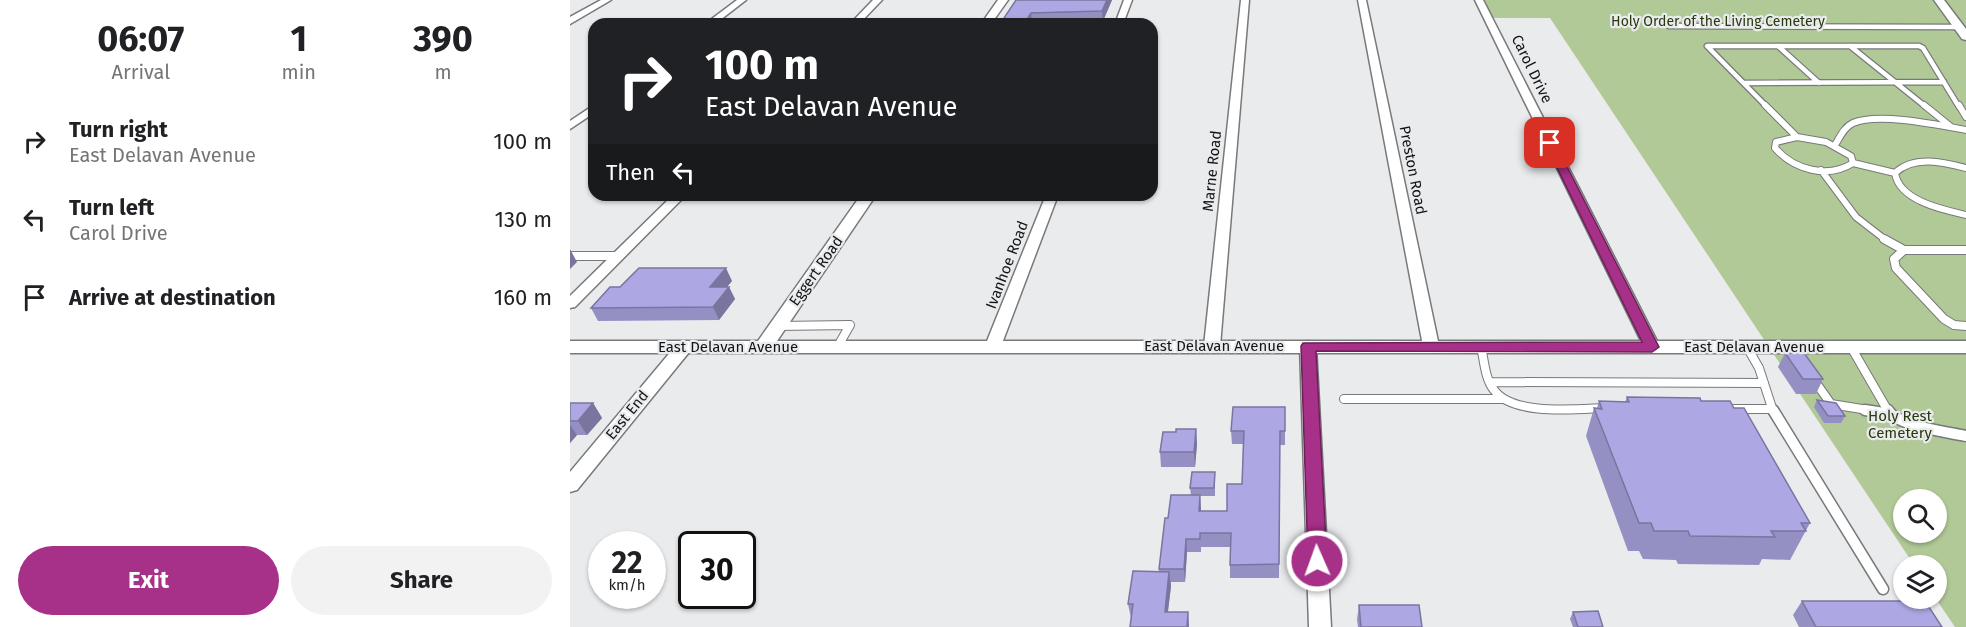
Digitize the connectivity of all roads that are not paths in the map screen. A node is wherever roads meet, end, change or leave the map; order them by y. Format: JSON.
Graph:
{"nodes":[{"id":1,"x":607,"y":0,"type":"edge"},
{"id":2,"x":742,"y":0,"type":"edge"},
{"id":3,"x":878,"y":0,"type":"edge"},
{"id":4,"x":1003,"y":0,"type":"edge"},
{"id":5,"x":1128,"y":0,"type":"edge"},
{"id":6,"x":1245,"y":0,"type":"edge"},
{"id":7,"x":1362,"y":0,"type":"edge"},
{"id":8,"x":1479,"y":0,"type":"edge"},
{"id":9,"x":1939,"y":0,"type":"edge"},
{"id":10,"x":718,"y":18,"type":"edge"},
{"id":11,"x":860,"y":18,"type":"edge"},
{"id":12,"x":990,"y":18,"type":"edge"},
{"id":13,"x":1121,"y":18,"type":"edge"},
{"id":14,"x":570,"y":21,"type":"edge"},
{"id":15,"x":1669,"y":26,"type":"dead end"},
{"id":16,"x":1958,"y":27,"type":"junction"},
{"id":17,"x":1966,"y":37,"type":"edge"},
{"id":18,"x":1778,"y":46,"type":"junction"},
{"id":19,"x":1850,"y":46,"type":"junction"},
{"id":20,"x":1819,"y":82,"type":"junction"},
{"id":21,"x":1895,"y":82,"type":"junction"},
{"id":22,"x":1944,"y":82,"type":"junction"},
{"id":23,"x":1744,"y":83,"type":"junction"},
{"id":24,"x":588,"y":112,"type":"edge"},
{"id":25,"x":1966,"y":117,"type":"edge"},
{"id":26,"x":570,"y":126,"type":"edge"},
{"id":27,"x":1952,"y":127,"type":"junction"},
{"id":28,"x":1966,"y":130,"type":"edge"},
{"id":29,"x":1797,"y":137,"type":"junction"},
{"id":30,"x":1834,"y":145,"type":"junction"},
{"id":31,"x":1852,"y":163,"type":"junction"},
{"id":32,"x":1966,"y":168,"type":"edge"},
{"id":33,"x":1821,"y":170,"type":"junction"},
{"id":34,"x":1895,"y":173,"type":"junction"},
{"id":35,"x":674,"y":201,"type":"edge"},
{"id":36,"x":865,"y":201,"type":"edge"},
{"id":37,"x":1050,"y":201,"type":"edge"},
{"id":38,"x":1966,"y":214,"type":"edge"},
{"id":39,"x":1904,"y":250,"type":"junction"},
{"id":40,"x":1966,"y":250,"type":"edge"},
{"id":41,"x":570,"y":256,"type":"edge"},
{"id":42,"x":619,"y":256,"type":"junction"},
{"id":43,"x":570,"y":304,"type":"edge"},
{"id":44,"x":778,"y":326,"type":"junction"},
{"id":45,"x":1966,"y":326,"type":"edge"},
{"id":46,"x":684,"y":346,"type":"junction"},
{"id":47,"x":764,"y":346,"type":"junction"},
{"id":48,"x":838,"y":346,"type":"junction"},
{"id":49,"x":993,"y":346,"type":"junction"},
{"id":50,"x":1212,"y":346,"type":"junction"},
{"id":51,"x":1308,"y":346,"type":"junction"},
{"id":52,"x":1431,"y":346,"type":"junction"},
{"id":53,"x":1480,"y":346,"type":"junction"},
{"id":54,"x":570,"y":347,"type":"edge"},
{"id":55,"x":1652,"y":347,"type":"junction"},
{"id":56,"x":1747,"y":347,"type":"junction"},
{"id":57,"x":1851,"y":347,"type":"junction"},
{"id":58,"x":1966,"y":347,"type":"edge"},
{"id":59,"x":1805,"y":368,"type":"edge"},
{"id":60,"x":1490,"y":382,"type":"junction"},
{"id":61,"x":1764,"y":383,"type":"junction"},
{"id":62,"x":1344,"y":399,"type":"dead end"},
{"id":63,"x":1502,"y":399,"type":"junction"},
{"id":64,"x":1618,"y":408,"type":"edge"},
{"id":65,"x":1728,"y":409,"type":"edge"},
{"id":66,"x":1772,"y":409,"type":"junction"},
{"id":67,"x":1890,"y":414,"type":"junction"},
{"id":68,"x":1966,"y":436,"type":"edge"},
{"id":69,"x":570,"y":484,"type":"edge"},
{"id":70,"x":1883,"y":589,"type":"dead end"},
{"id":71,"x":1320,"y":627,"type":"edge"}],
"edges":[{"from":1,"to":14,"type":"street"},
{"from":2,"to":10,"type":"street"},
{"from":3,"to":11,"type":"street"},
{"from":4,"to":12,"type":"street"},
{"from":5,"to":13,"type":"street"},
{"from":6,"to":50,"type":"street","name":"Marne Road"},
{"from":7,"to":52,"type":"street","name":"Preston Road"},
{"from":8,"to":55,"type":"street","name":"Carol Drive"},
{"from":9,"to":16,"type":"street"},
{"from":15,"to":16,"type":"lane"},
{"from":16,"to":17,"type":"street"},
{"from":18,"to":19,"type":"lane"},
{"from":18,"to":20,"type":"lane"},
{"from":18,"to":23,"type":"lane"},
{"from":19,"to":21,"type":"lane"},
{"from":19,"to":22,"type":"lane"},
{"from":20,"to":21,"type":"lane"},
{"from":20,"to":23,"type":"lane"},
{"from":21,"to":22,"type":"lane"},
{"from":21,"to":27,"type":"lane"},
{"from":22,"to":25,"type":"lane"},
{"from":23,"to":29,"type":"lane"},
{"from":24,"to":26,"type":"street"},
{"from":27,"to":28,"type":"lane"},
{"from":27,"to":30,"type":"lane"},
{"from":29,"to":30,"type":"lane"},
{"from":29,"to":33,"type":"lane"},
{"from":30,"to":31,"type":"lane"},
{"from":31,"to":33,"type":"lane"},
{"from":31,"to":34,"type":"lane"},
{"from":32,"to":34,"type":"lane"},
{"from":33,"to":39,"type":"lane"},
{"from":34,"to":38,"type":"lane"},
{"from":35,"to":42,"type":"street"},
{"from":36,"to":44,"type":"street","name":"Eggert Road"},
{"from":37,"to":49,"type":"street","name":"Ivanhoe Road"},
{"from":39,"to":40,"type":"lane"},
{"from":39,"to":45,"type":"lane"},
{"from":41,"to":42,"type":"lane"},
{"from":42,"to":43,"type":"street"},
{"from":44,"to":47,"type":"street","name":"Eggert Road"},
{"from":44,"to":48,"type":"lane"},
{"from":46,"to":47,"type":"street","name":"East Delavan Avenue"},
{"from":46,"to":54,"type":"street","name":"East Delavan Avenue"},
{"from":46,"to":69,"type":"street","name":"East End"},
{"from":47,"to":48,"type":"street","name":"East Delavan Avenue"},
{"from":48,"to":49,"type":"street","name":"East Delavan Avenue"},
{"from":49,"to":50,"type":"street","name":"East Delavan Avenue"},
{"from":50,"to":51,"type":"street","name":"East Delavan Avenue"},
{"from":51,"to":52,"type":"street","name":"East Delavan Avenue"},
{"from":51,"to":71,"type":"street"},
{"from":52,"to":53,"type":"street","name":"East Delavan Avenue"},
{"from":53,"to":55,"type":"street","name":"East Delavan Avenue"},
{"from":53,"to":60,"type":"lane"},
{"from":55,"to":56,"type":"street","name":"East Delavan Avenue"},
{"from":56,"to":57,"type":"street","name":"East Delavan Avenue"},
{"from":56,"to":61,"type":"lane"},
{"from":57,"to":58,"type":"street","name":"East Delavan Avenue"},
{"from":57,"to":67,"type":"lane"},
{"from":59,"to":67,"type":"lane"},
{"from":60,"to":61,"type":"lane"},
{"from":60,"to":63,"type":"lane"},
{"from":61,"to":66,"type":"lane"},
{"from":62,"to":63,"type":"lane"},
{"from":63,"to":64,"type":"lane"},
{"from":65,"to":66,"type":"lane"},
{"from":66,"to":70,"type":"lane"},
{"from":67,"to":68,"type":"lane"}]}
